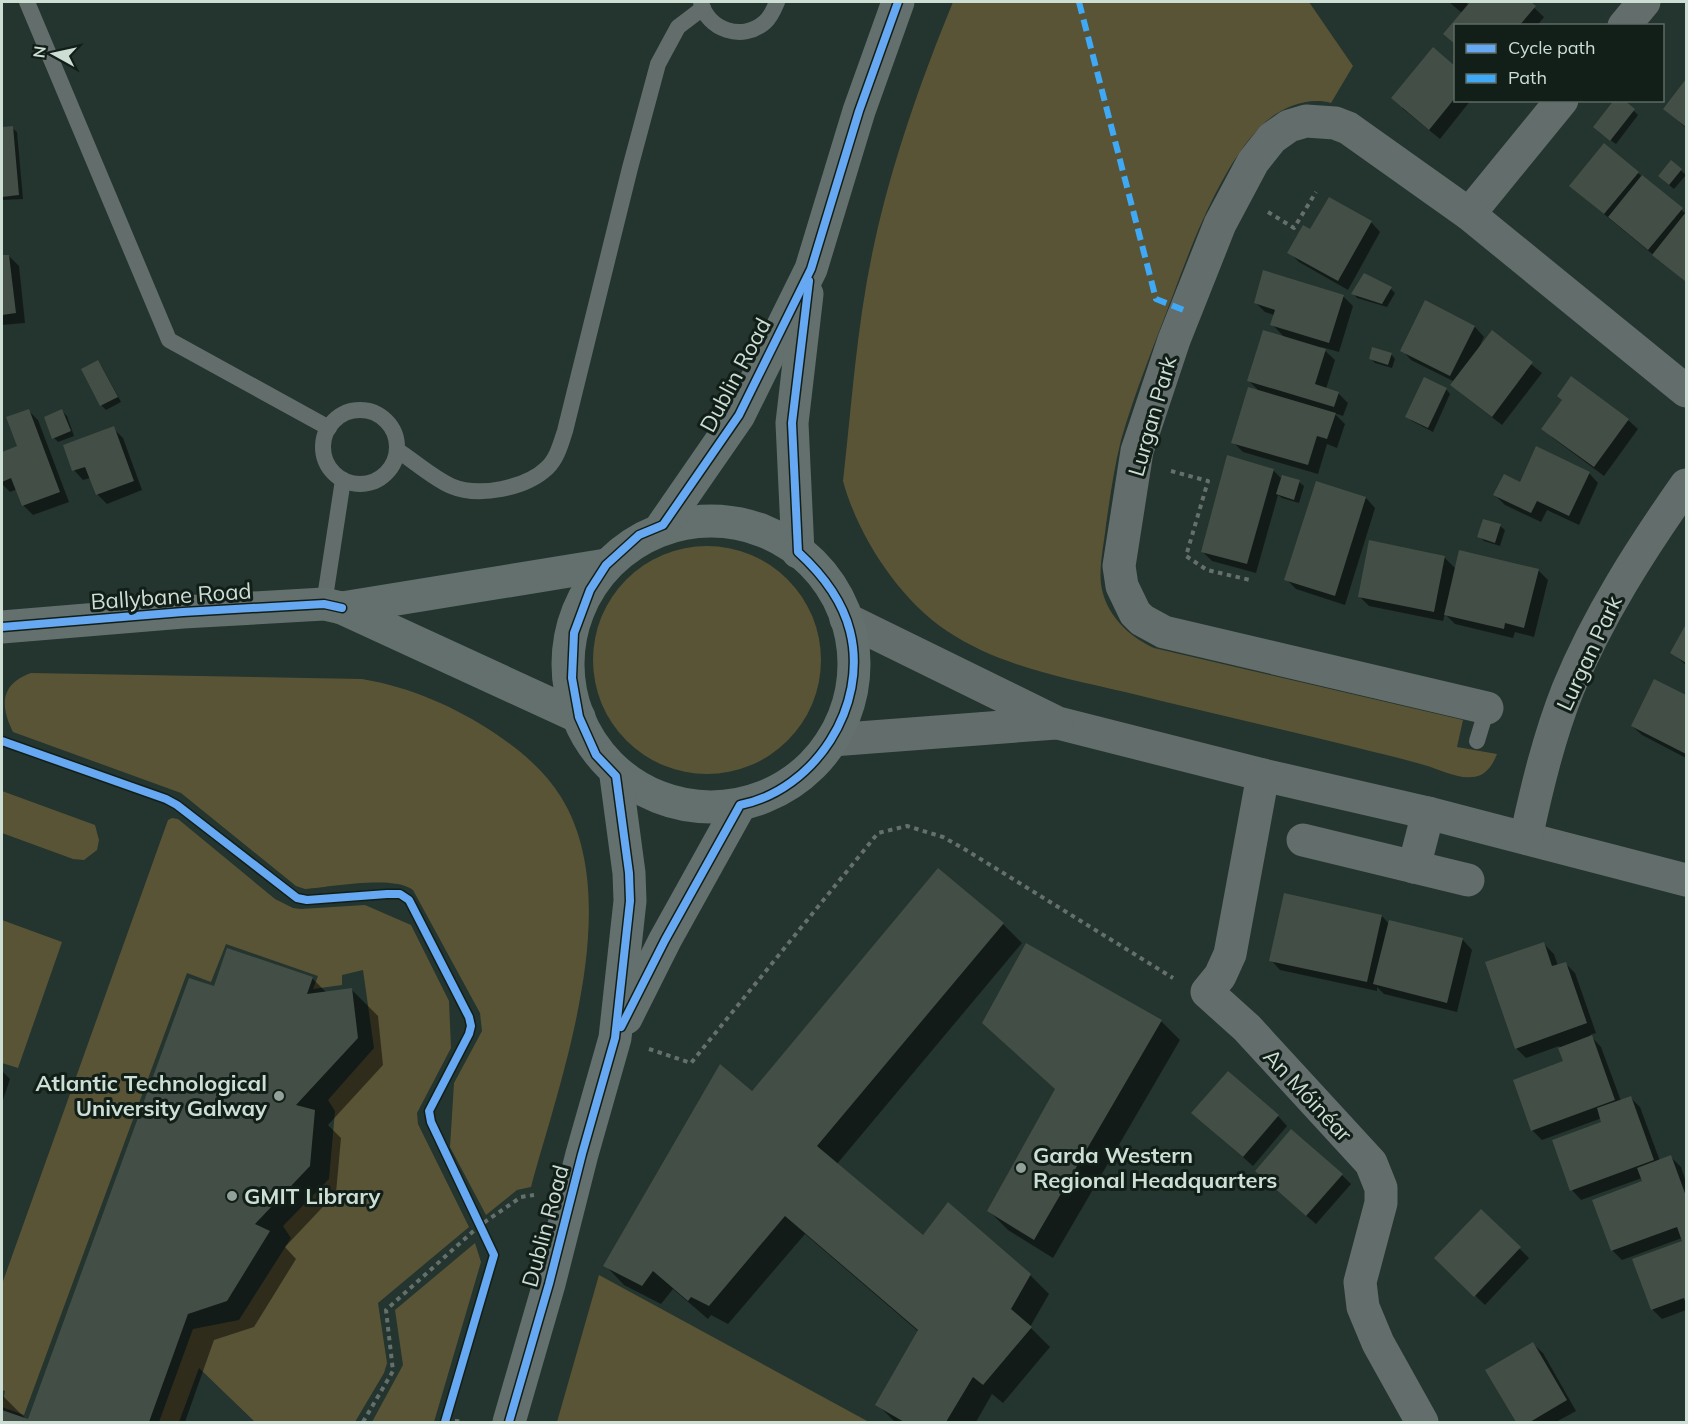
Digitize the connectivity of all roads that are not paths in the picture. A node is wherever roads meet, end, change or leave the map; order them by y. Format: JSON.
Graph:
{"nodes":[{"id":1,"x":27,"y":2,"type":"edge"},
{"id":2,"x":777,"y":2,"type":"edge"},
{"id":3,"x":898,"y":2,"type":"edge"},
{"id":4,"x":1644,"y":2,"type":"edge"},
{"id":5,"x":702,"y":5,"type":"edge"},
{"id":6,"x":1626,"y":24,"type":"edge"},
{"id":7,"x":1560,"y":102,"type":"edge"},
{"id":8,"x":1468,"y":214,"type":"junction"},
{"id":9,"x":810,"y":269,"type":"junction"},
{"id":10,"x":1686,"y":391,"type":"edge"},
{"id":11,"x":328,"y":428,"type":"junction"},
{"id":12,"x":397,"y":450,"type":"junction"},
{"id":13,"x":343,"y":480,"type":"junction"},
{"id":14,"x":1686,"y":485,"type":"edge"},
{"id":15,"x":663,"y":525,"type":"junction"},
{"id":16,"x":798,"y":552,"type":"junction"},
{"id":17,"x":606,"y":565,"type":"junction"},
{"id":18,"x":333,"y":606,"type":"junction"},
{"id":19,"x":846,"y":619,"type":"junction"},
{"id":20,"x":2,"y":627,"type":"edge"},
{"id":21,"x":1487,"y":708,"type":"joint"},
{"id":22,"x":579,"y":717,"type":"junction"},
{"id":23,"x":1058,"y":723,"type":"junction"},
{"id":24,"x":832,"y":740,"type":"junction"},
{"id":25,"x":1477,"y":741,"type":"dead end"},
{"id":26,"x":616,"y":776,"type":"junction"},
{"id":27,"x":1263,"y":776,"type":"junction"},
{"id":28,"x":740,"y":805,"type":"junction"},
{"id":29,"x":1428,"y":813,"type":"junction"},
{"id":30,"x":1526,"y":838,"type":"junction"},
{"id":31,"x":1303,"y":840,"type":"dead end"},
{"id":32,"x":1414,"y":867,"type":"junction"},
{"id":33,"x":1468,"y":880,"type":"dead end"},
{"id":34,"x":1686,"y":880,"type":"edge"},
{"id":35,"x":615,"y":1038,"type":"junction"},
{"id":36,"x":509,"y":1422,"type":"edge"},
{"id":37,"x":1422,"y":1422,"type":"edge"}],
"edges":[{"from":1,"to":11,"type":"lane"},
{"from":2,"to":5,"type":"lane"},
{"from":3,"to":9,"type":"main road","name":"Dublin Road"},
{"from":4,"to":6,"type":"street"},
{"from":5,"to":12,"type":"lane"},
{"from":7,"to":8,"type":"street"},
{"from":8,"to":10,"type":"street","name":"Lurgan Park"},
{"from":8,"to":21,"type":"street","name":"Lurgan Park"},
{"from":9,"to":15,"type":"main road","name":"Dublin Road"},
{"from":9,"to":16,"type":"main road","name":"Dublin Road"},
{"from":11,"to":12,"type":"lane"},
{"from":11,"to":13,"type":"lane"},
{"from":12,"to":13,"type":"lane"},
{"from":13,"to":18,"type":"lane"},
{"from":14,"to":30,"type":"street","name":"Lurgan Park"},
{"from":15,"to":16,"type":"main road"},
{"from":15,"to":17,"type":"main road"},
{"from":16,"to":19,"type":"main road"},
{"from":17,"to":18,"type":"main road","name":"Ballybane Road"},
{"from":17,"to":22,"type":"main road"},
{"from":18,"to":20,"type":"main road","name":"Ballybane Road"},
{"from":18,"to":22,"type":"main road","name":"Ballybane Road"},
{"from":19,"to":23,"type":"street"},
{"from":19,"to":24,"type":"main road"},
{"from":21,"to":25,"type":"lane"},
{"from":22,"to":26,"type":"main road"},
{"from":23,"to":24,"type":"street"},
{"from":23,"to":27,"type":"street"},
{"from":24,"to":28,"type":"main road"},
{"from":26,"to":28,"type":"main road"},
{"from":26,"to":35,"type":"main road","name":"Dublin Road"},
{"from":27,"to":29,"type":"street"},
{"from":27,"to":37,"type":"street","name":"An Móinéar"},
{"from":28,"to":35,"type":"main road","name":"Dublin Road"},
{"from":29,"to":30,"type":"street"},
{"from":29,"to":32,"type":"street"},
{"from":30,"to":34,"type":"street"},
{"from":31,"to":32,"type":"street"},
{"from":32,"to":33,"type":"street"},
{"from":35,"to":36,"type":"main road","name":"Dublin Road"}]}
